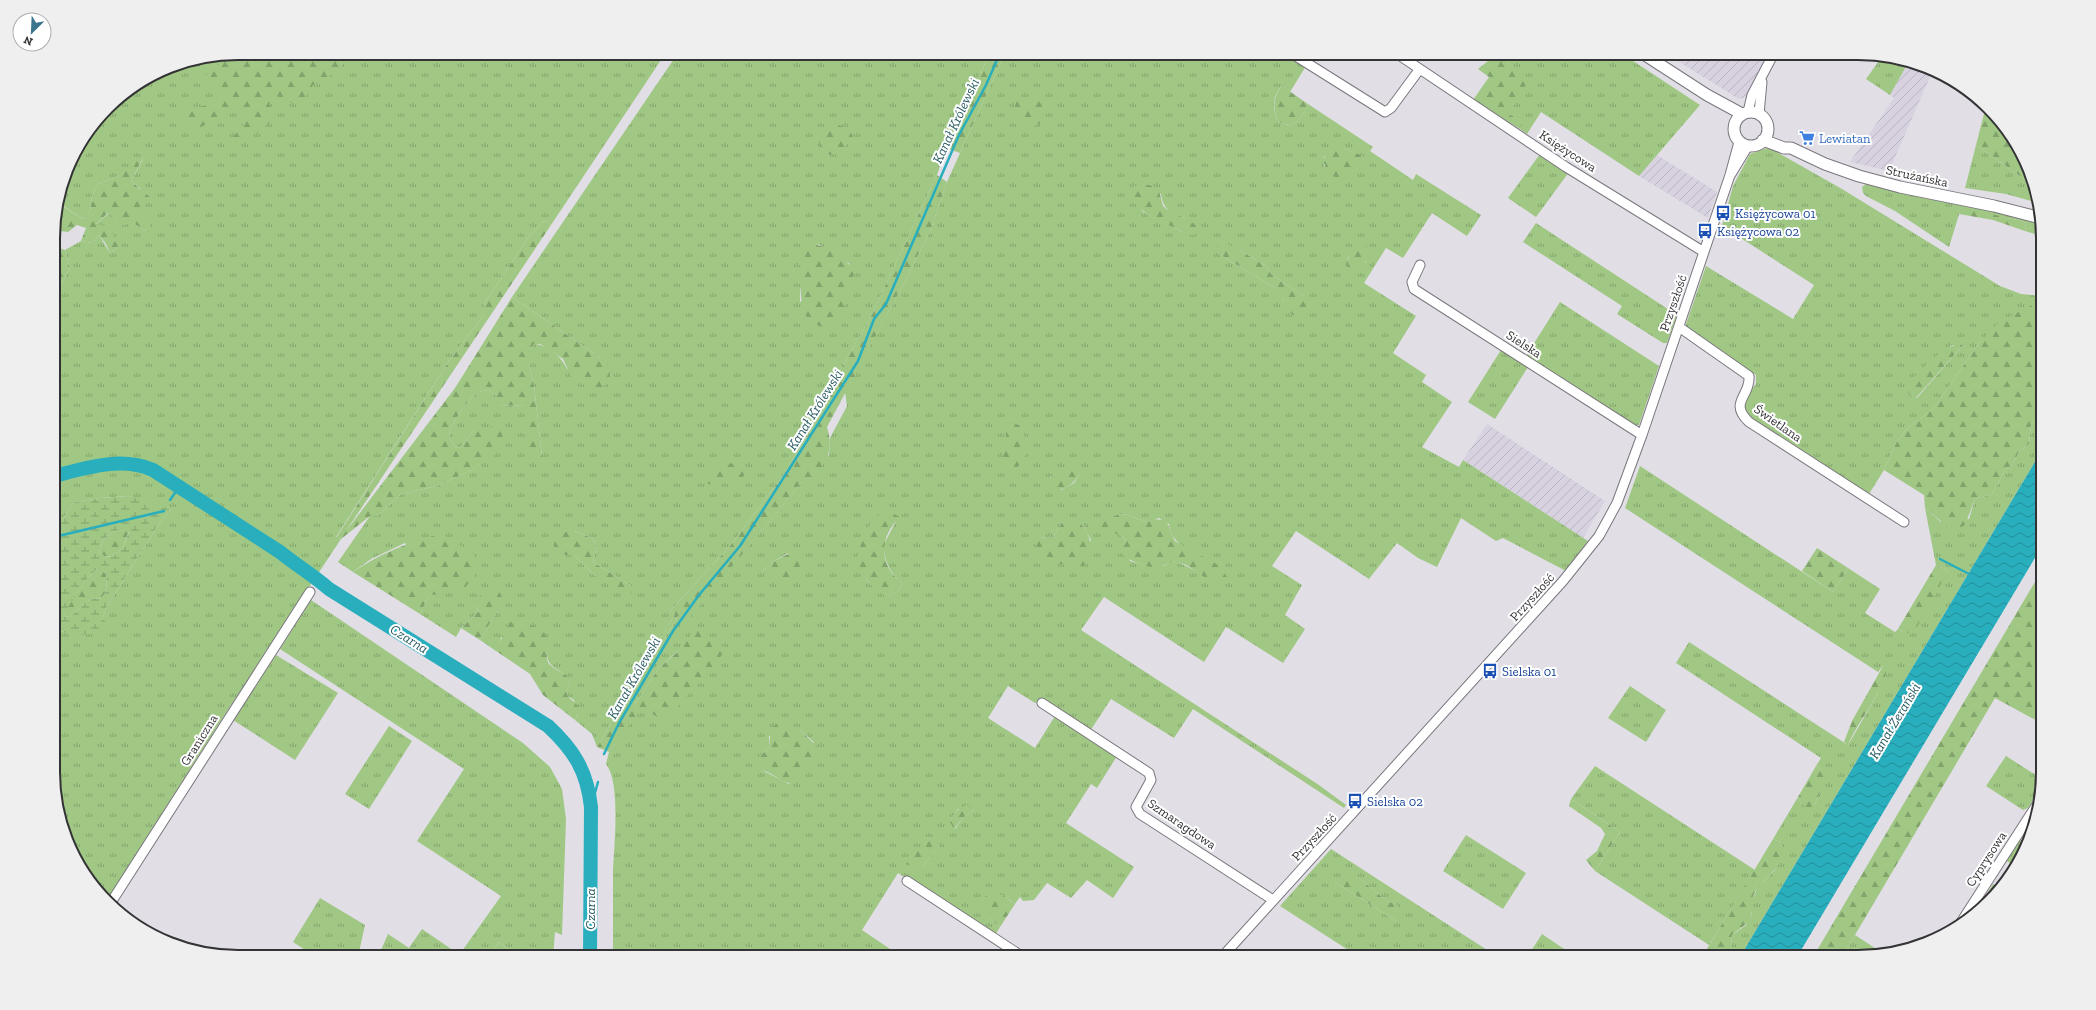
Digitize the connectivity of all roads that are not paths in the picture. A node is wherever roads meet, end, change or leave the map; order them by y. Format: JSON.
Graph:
{"nodes":[{"id":1,"x":1302,"y":60,"type":"edge"},
{"id":2,"x":1405,"y":60,"type":"edge"},
{"id":3,"x":1653,"y":60,"type":"edge"},
{"id":4,"x":1771,"y":60,"type":"edge"},
{"id":5,"x":1419,"y":70,"type":"junction"},
{"id":6,"x":1707,"y":95,"type":"junction"},
{"id":7,"x":1750,"y":113,"type":"junction"},
{"id":8,"x":1734,"y":123,"type":"junction"},
{"id":9,"x":1766,"y":136,"type":"junction"},
{"id":10,"x":1744,"y":144,"type":"junction"},
{"id":11,"x":2034,"y":216,"type":"edge"},
{"id":12,"x":1704,"y":252,"type":"junction"},
{"id":13,"x":1420,"y":265,"type":"dead end"},
{"id":14,"x":1679,"y":327,"type":"junction"},
{"id":15,"x":1642,"y":435,"type":"junction"},
{"id":16,"x":1904,"y":522,"type":"dead end"},
{"id":17,"x":310,"y":592,"type":"dead end"},
{"id":18,"x":1042,"y":703,"type":"dead end"},
{"id":19,"x":2031,"y":813,"type":"edge"},
{"id":20,"x":907,"y":881,"type":"dead end"},
{"id":21,"x":113,"y":899,"type":"edge"},
{"id":22,"x":1273,"y":900,"type":"junction"},
{"id":23,"x":1968,"y":911,"type":"edge"},
{"id":24,"x":1012,"y":950,"type":"edge"},
{"id":25,"x":1228,"y":950,"type":"edge"}],
"edges":[{"from":1,"to":5,"type":"street"},
{"from":2,"to":5,"type":"street","name":"Księżycowa"},
{"from":3,"to":6,"type":"main road"},
{"from":4,"to":7,"type":"street"},
{"from":5,"to":12,"type":"street","name":"Księżycowa"},
{"from":6,"to":7,"type":"main road"},
{"from":6,"to":8,"type":"main road"},
{"from":7,"to":8,"type":"main road"},
{"from":7,"to":9,"type":"main road"},
{"from":8,"to":10,"type":"main road"},
{"from":9,"to":10,"type":"main road"},
{"from":9,"to":11,"type":"main road","name":"Strużańska"},
{"from":10,"to":12,"type":"street","name":"Przyszłość"},
{"from":12,"to":14,"type":"street","name":"Przyszłość"},
{"from":13,"to":15,"type":"street","name":"Sielska"},
{"from":14,"to":15,"type":"street","name":"Przyszłość"},
{"from":14,"to":16,"type":"street","name":"Świetlana"},
{"from":15,"to":22,"type":"street","name":"Przyszłość"},
{"from":17,"to":21,"type":"street","name":"Graniczna"},
{"from":18,"to":22,"type":"street","name":"Szmaragdowa"},
{"from":19,"to":23,"type":"street","name":"Cyprysowa"},
{"from":20,"to":24,"type":"street"},
{"from":22,"to":25,"type":"street","name":"Przyszłość"}]}
